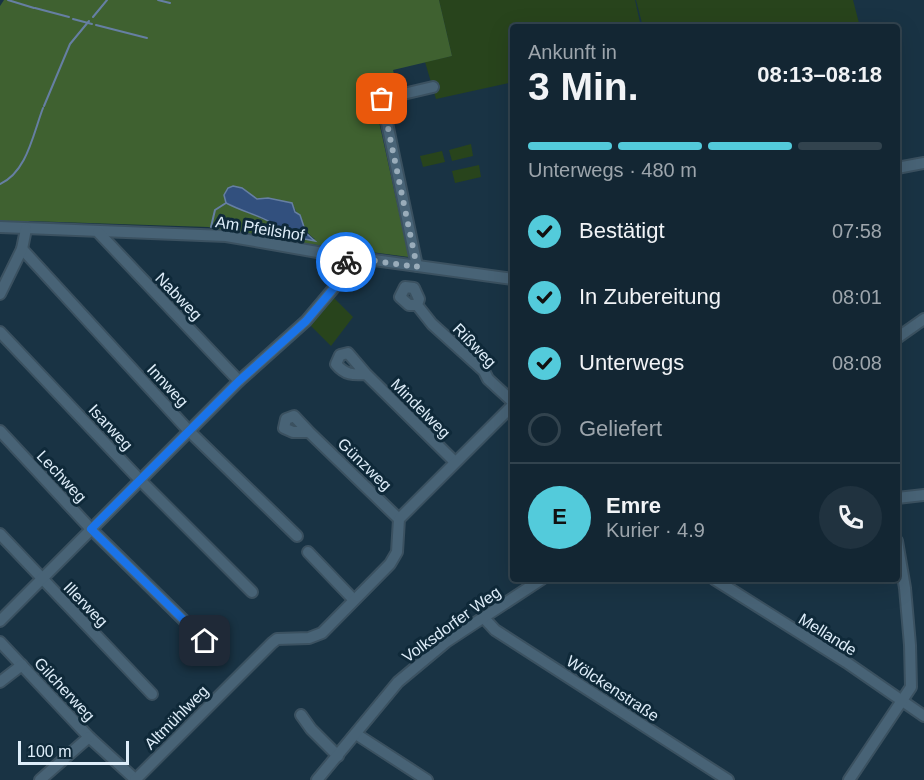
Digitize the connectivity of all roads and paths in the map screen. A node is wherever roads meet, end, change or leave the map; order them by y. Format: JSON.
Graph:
{"nodes":[{"id":1,"x":433,"y":87,"type":"dead end"},
{"id":2,"x":924,"y":163,"type":"edge"},
{"id":3,"x":900,"y":167,"type":"edge"},
{"id":4,"x":0,"y":227,"type":"edge"},
{"id":5,"x":26,"y":229,"type":"junction"},
{"id":6,"x":98,"y":232,"type":"junction"},
{"id":7,"x":22,"y":249,"type":"junction"},
{"id":8,"x":348,"y":257,"type":"junction"},
{"id":9,"x":417,"y":267,"type":"junction"},
{"id":10,"x":510,"y":279,"type":"edge"},
{"id":11,"x":0,"y":294,"type":"edge"},
{"id":12,"x":417,"y":305,"type":"dead end"},
{"id":13,"x":924,"y":319,"type":"edge"},
{"id":14,"x":0,"y":332,"type":"edge"},
{"id":15,"x":900,"y":336,"type":"edge"},
{"id":16,"x":366,"y":374,"type":"dead end"},
{"id":17,"x":239,"y":381,"type":"junction"},
{"id":18,"x":510,"y":401,"type":"edge"},
{"id":19,"x":510,"y":407,"type":"edge"},
{"id":20,"x":0,"y":431,"type":"edge"},
{"id":21,"x":189,"y":431,"type":"junction"},
{"id":22,"x":309,"y":432,"type":"dead end"},
{"id":23,"x":456,"y":462,"type":"junction"},
{"id":24,"x":140,"y":480,"type":"junction"},
{"id":25,"x":924,"y":495,"type":"edge"},
{"id":26,"x":900,"y":498,"type":"edge"},
{"id":27,"x":399,"y":519,"type":"junction"},
{"id":28,"x":91,"y":529,"type":"junction"},
{"id":29,"x":0,"y":534,"type":"edge"},
{"id":30,"x":297,"y":536,"type":"dead end"},
{"id":31,"x":308,"y":552,"type":"dead end"},
{"id":32,"x":900,"y":557,"type":"edge"},
{"id":33,"x":42,"y":579,"type":"junction"},
{"id":34,"x":538,"y":582,"type":"edge"},
{"id":35,"x":719,"y":582,"type":"edge"},
{"id":36,"x":252,"y":592,"type":"dead end"},
{"id":37,"x":353,"y":599,"type":"junction"},
{"id":38,"x":484,"y":618,"type":"junction"},
{"id":39,"x":0,"y":621,"type":"edge"},
{"id":40,"x":205,"y":641,"type":"dead end"},
{"id":41,"x":0,"y":642,"type":"edge"},
{"id":42,"x":22,"y":665,"type":"junction"},
{"id":43,"x":0,"y":682,"type":"edge"},
{"id":44,"x":152,"y":694,"type":"dead end"},
{"id":45,"x":901,"y":700,"type":"junction"},
{"id":46,"x":301,"y":715,"type":"dead end"},
{"id":47,"x":924,"y":716,"type":"edge"},
{"id":48,"x":356,"y":734,"type":"junction"},
{"id":49,"x":89,"y":737,"type":"junction"},
{"id":50,"x":338,"y":756,"type":"junction"},
{"id":51,"x":40,"y":780,"type":"edge"},
{"id":52,"x":135,"y":780,"type":"edge"},
{"id":53,"x":317,"y":780,"type":"edge"},
{"id":54,"x":427,"y":780,"type":"edge"},
{"id":55,"x":728,"y":780,"type":"edge"},
{"id":56,"x":849,"y":780,"type":"edge"}],
"edges":[{"from":1,"to":9,"type":"street"},
{"from":2,"to":3,"type":"street"},
{"from":4,"to":5,"type":"street","name":"Am Pfeilshof"},
{"from":5,"to":6,"type":"street","name":"Am Pfeilshof"},
{"from":5,"to":7,"type":"street"},
{"from":6,"to":8,"type":"street","name":"Am Pfeilshof"},
{"from":6,"to":17,"type":"street","name":"Nabweg"},
{"from":7,"to":11,"type":"street"},
{"from":7,"to":21,"type":"street","name":"Innweg"},
{"from":8,"to":9,"type":"street","name":"Am Pfeilshof"},
{"from":8,"to":17,"type":"street"},
{"from":9,"to":10,"type":"street","name":"Am Pfeilshof"},
{"from":12,"to":18,"type":"street","name":"Rißweg"},
{"from":13,"to":15,"type":"street"},
{"from":14,"to":24,"type":"street","name":"Isarweg"},
{"from":16,"to":23,"type":"street","name":"Mindelweg"},
{"from":17,"to":21,"type":"street"},
{"from":19,"to":23,"type":"street"},
{"from":20,"to":28,"type":"street","name":"Lechweg"},
{"from":21,"to":24,"type":"street"},
{"from":21,"to":30,"type":"street","name":"Innweg"},
{"from":22,"to":27,"type":"street","name":"Günzweg"},
{"from":23,"to":27,"type":"street"},
{"from":24,"to":28,"type":"street"},
{"from":24,"to":36,"type":"street","name":"Isarweg"},
{"from":25,"to":26,"type":"street"},
{"from":27,"to":37,"type":"street","name":"Altmühlweg"},
{"from":28,"to":33,"type":"street"},
{"from":28,"to":40,"type":"street","name":"Lechweg"},
{"from":29,"to":33,"type":"street","name":"Illerweg"},
{"from":31,"to":37,"type":"street"},
{"from":32,"to":45,"type":"street"},
{"from":33,"to":39,"type":"street"},
{"from":33,"to":44,"type":"street","name":"Illerweg"},
{"from":34,"to":38,"type":"street","name":"Volksdorfer Weg"},
{"from":35,"to":45,"type":"street","name":"Mellande"},
{"from":37,"to":52,"type":"street","name":"Altmühlweg"},
{"from":38,"to":48,"type":"street","name":"Volksdorfer Weg"},
{"from":38,"to":55,"type":"street","name":"Wölckenstraße"},
{"from":41,"to":42,"type":"street","name":"Gilcherweg"},
{"from":42,"to":43,"type":"street"},
{"from":42,"to":49,"type":"street","name":"Gilcherweg"},
{"from":45,"to":47,"type":"street","name":"Mellande"},
{"from":45,"to":56,"type":"street"},
{"from":46,"to":50,"type":"street"},
{"from":48,"to":50,"type":"street","name":"Volksdorfer Weg"},
{"from":48,"to":54,"type":"street"},
{"from":49,"to":51,"type":"street"},
{"from":49,"to":52,"type":"street","name":"Gilcherweg"},
{"from":50,"to":53,"type":"street","name":"Volksdorfer Weg"}]}
